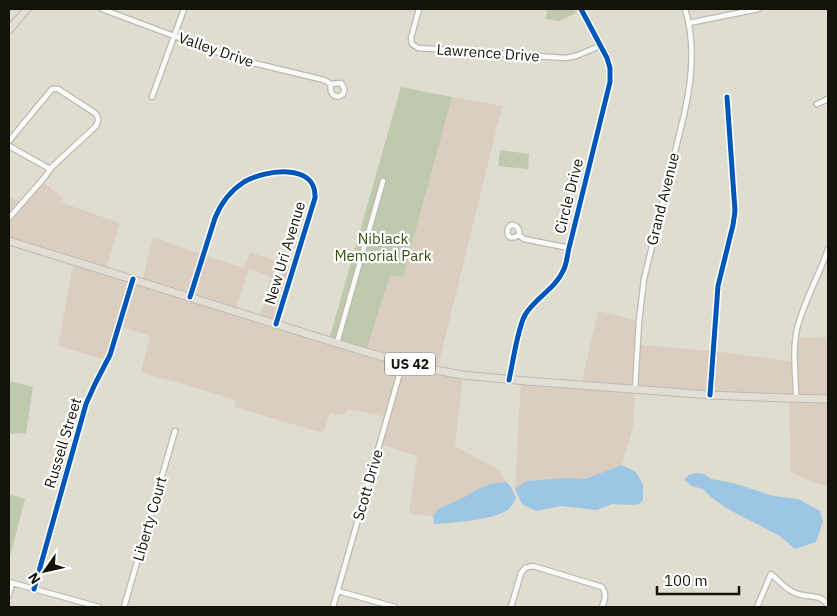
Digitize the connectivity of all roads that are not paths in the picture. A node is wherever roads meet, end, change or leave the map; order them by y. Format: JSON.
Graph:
{"nodes":[{"id":1,"x":27,"y":9,"type":"edge"},
{"id":2,"x":102,"y":9,"type":"edge"},
{"id":3,"x":184,"y":9,"type":"edge"},
{"id":4,"x":419,"y":9,"type":"edge"},
{"id":5,"x":581,"y":9,"type":"edge"},
{"id":6,"x":685,"y":9,"type":"edge"},
{"id":7,"x":758,"y":9,"type":"edge"},
{"id":8,"x":689,"y":23,"type":"junction"},
{"id":9,"x":9,"y":30,"type":"edge"},
{"id":10,"x":174,"y":36,"type":"junction"},
{"id":11,"x":600,"y":46,"type":"junction"},
{"id":12,"x":331,"y":84,"type":"dead end"},
{"id":13,"x":152,"y":97,"type":"dead end"},
{"id":14,"x":726,"y":97,"type":"dead end"},
{"id":15,"x":828,"y":100,"type":"edge"},
{"id":16,"x":817,"y":104,"type":"dead end"},
{"id":17,"x":9,"y":141,"type":"edge"},
{"id":18,"x":9,"y":146,"type":"edge"},
{"id":19,"x":50,"y":169,"type":"junction"},
{"id":20,"x":383,"y":181,"type":"dead end"},
{"id":21,"x":9,"y":218,"type":"edge"},
{"id":22,"x":519,"y":235,"type":"dead end"},
{"id":23,"x":9,"y":241,"type":"edge"},
{"id":24,"x":569,"y":248,"type":"junction"},
{"id":25,"x":828,"y":249,"type":"edge"},
{"id":26,"x":133,"y":279,"type":"junction"},
{"id":27,"x":190,"y":297,"type":"junction"},
{"id":28,"x":276,"y":324,"type":"junction"},
{"id":29,"x":337,"y":343,"type":"junction"},
{"id":30,"x":403,"y":362,"type":"junction"},
{"id":31,"x":509,"y":380,"type":"junction"},
{"id":32,"x":635,"y":390,"type":"junction"},
{"id":33,"x":710,"y":394,"type":"junction"},
{"id":34,"x":796,"y":398,"type":"junction"},
{"id":35,"x":828,"y":399,"type":"edge"},
{"id":36,"x":175,"y":431,"type":"dead end"},
{"id":37,"x":10,"y":582,"type":"edge"},
{"id":38,"x":34,"y":589,"type":"junction"},
{"id":39,"x":338,"y":591,"type":"junction"},
{"id":40,"x":9,"y":596,"type":"edge"},
{"id":41,"x":99,"y":607,"type":"edge"},
{"id":42,"x":124,"y":607,"type":"edge"},
{"id":43,"x":334,"y":607,"type":"edge"},
{"id":44,"x":395,"y":607,"type":"edge"},
{"id":45,"x":511,"y":607,"type":"edge"},
{"id":46,"x":602,"y":607,"type":"edge"},
{"id":47,"x":757,"y":607,"type":"edge"},
{"id":48,"x":828,"y":607,"type":"edge"}],
"edges":[{"from":1,"to":9,"type":"main road"},
{"from":2,"to":10,"type":"street","name":"Valley Drive"},
{"from":3,"to":10,"type":"street"},
{"from":4,"to":11,"type":"street","name":"Lawrence Drive"},
{"from":5,"to":11,"type":"street","name":"Circle Drive"},
{"from":6,"to":8,"type":"street","name":"Grand Avenue"},
{"from":7,"to":8,"type":"street"},
{"from":8,"to":32,"type":"street","name":"Grand Avenue"},
{"from":10,"to":12,"type":"street","name":"Valley Drive"},
{"from":10,"to":13,"type":"street"},
{"from":11,"to":24,"type":"street","name":"Circle Drive"},
{"from":14,"to":33,"type":"street"},
{"from":15,"to":16,"type":"street"},
{"from":17,"to":19,"type":"street"},
{"from":18,"to":19,"type":"street"},
{"from":19,"to":21,"type":"street"},
{"from":20,"to":29,"type":"street"},
{"from":22,"to":24,"type":"street"},
{"from":23,"to":26,"type":"main road","number":"US 42"},
{"from":24,"to":31,"type":"street","name":"Circle Drive"},
{"from":25,"to":34,"type":"street"},
{"from":26,"to":27,"type":"main road","number":"US 42"},
{"from":26,"to":38,"type":"street","name":"Russell Street"},
{"from":27,"to":28,"type":"main road","number":"US 42"},
{"from":27,"to":28,"type":"street","name":"New Uri Avenue"},
{"from":28,"to":29,"type":"main road","number":"US 42"},
{"from":29,"to":30,"type":"main road","number":"US 42"},
{"from":30,"to":31,"type":"main road","number":"US 42"},
{"from":30,"to":39,"type":"street","name":"Scott Drive"},
{"from":31,"to":32,"type":"main road","number":"US 42"},
{"from":32,"to":33,"type":"main road","number":"US 42"},
{"from":33,"to":34,"type":"main road","number":"US 42"},
{"from":34,"to":35,"type":"main road","number":"US 42"},
{"from":36,"to":42,"type":"street","name":"Liberty Court"},
{"from":37,"to":38,"type":"street"},
{"from":37,"to":40,"type":"street"},
{"from":38,"to":41,"type":"street"},
{"from":39,"to":43,"type":"street","name":"Scott Drive"},
{"from":39,"to":44,"type":"street"},
{"from":45,"to":46,"type":"street"},
{"from":47,"to":48,"type":"street"}]}
